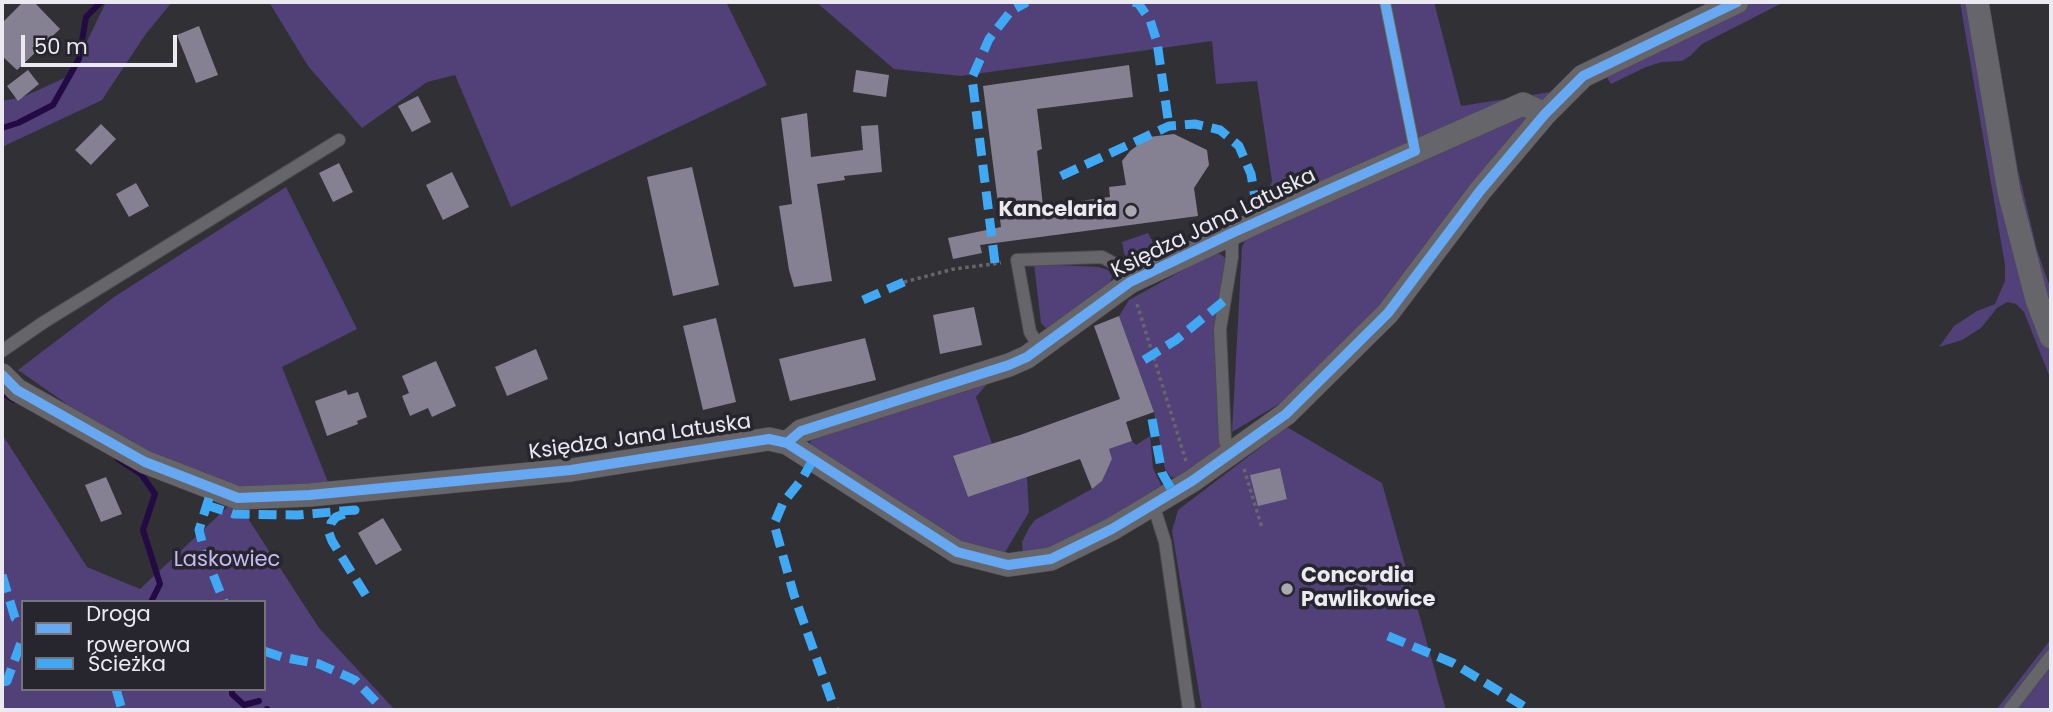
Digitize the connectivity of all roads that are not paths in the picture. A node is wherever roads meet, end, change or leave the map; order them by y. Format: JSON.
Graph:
{"nodes":[{"id":1,"x":1385,"y":2,"type":"edge"},
{"id":2,"x":1738,"y":2,"type":"edge"},
{"id":3,"x":1977,"y":2,"type":"edge"},
{"id":4,"x":1545,"y":114,"type":"junction"},
{"id":5,"x":339,"y":140,"type":"dead end"},
{"id":6,"x":1415,"y":152,"type":"junction"},
{"id":7,"x":1232,"y":233,"type":"junction"},
{"id":8,"x":1130,"y":282,"type":"junction"},
{"id":9,"x":2051,"y":337,"type":"edge"},
{"id":10,"x":1039,"y":346,"type":"junction"},
{"id":11,"x":2,"y":352,"type":"edge"},
{"id":12,"x":2,"y":375,"type":"edge"},
{"id":13,"x":787,"y":443,"type":"junction"},
{"id":14,"x":1230,"y":454,"type":"junction"},
{"id":15,"x":1153,"y":504,"type":"junction"},
{"id":16,"x":2051,"y":656,"type":"edge"},
{"id":17,"x":1189,"y":710,"type":"edge"},
{"id":18,"x":2010,"y":710,"type":"edge"}],
"edges":[{"from":1,"to":6,"type":"lane"},
{"from":2,"to":4,"type":"street"},
{"from":3,"to":9,"type":"street"},
{"from":4,"to":6,"type":"street","name":"Księdza Jana Latuska"},
{"from":4,"to":14,"type":"street"},
{"from":5,"to":11,"type":"lane"},
{"from":6,"to":7,"type":"street","name":"Księdza Jana Latuska"},
{"from":7,"to":8,"type":"street","name":"Księdza Jana Latuska"},
{"from":7,"to":14,"type":"lane"},
{"from":8,"to":10,"type":"street","name":"Księdza Jana Latuska"},
{"from":8,"to":10,"type":"lane"},
{"from":10,"to":13,"type":"street","name":"Księdza Jana Latuska"},
{"from":12,"to":13,"type":"street","name":"Księdza Jana Latuska"},
{"from":13,"to":15,"type":"street"},
{"from":14,"to":15,"type":"street"},
{"from":15,"to":17,"type":"lane"},
{"from":16,"to":18,"type":"lane"}]}
